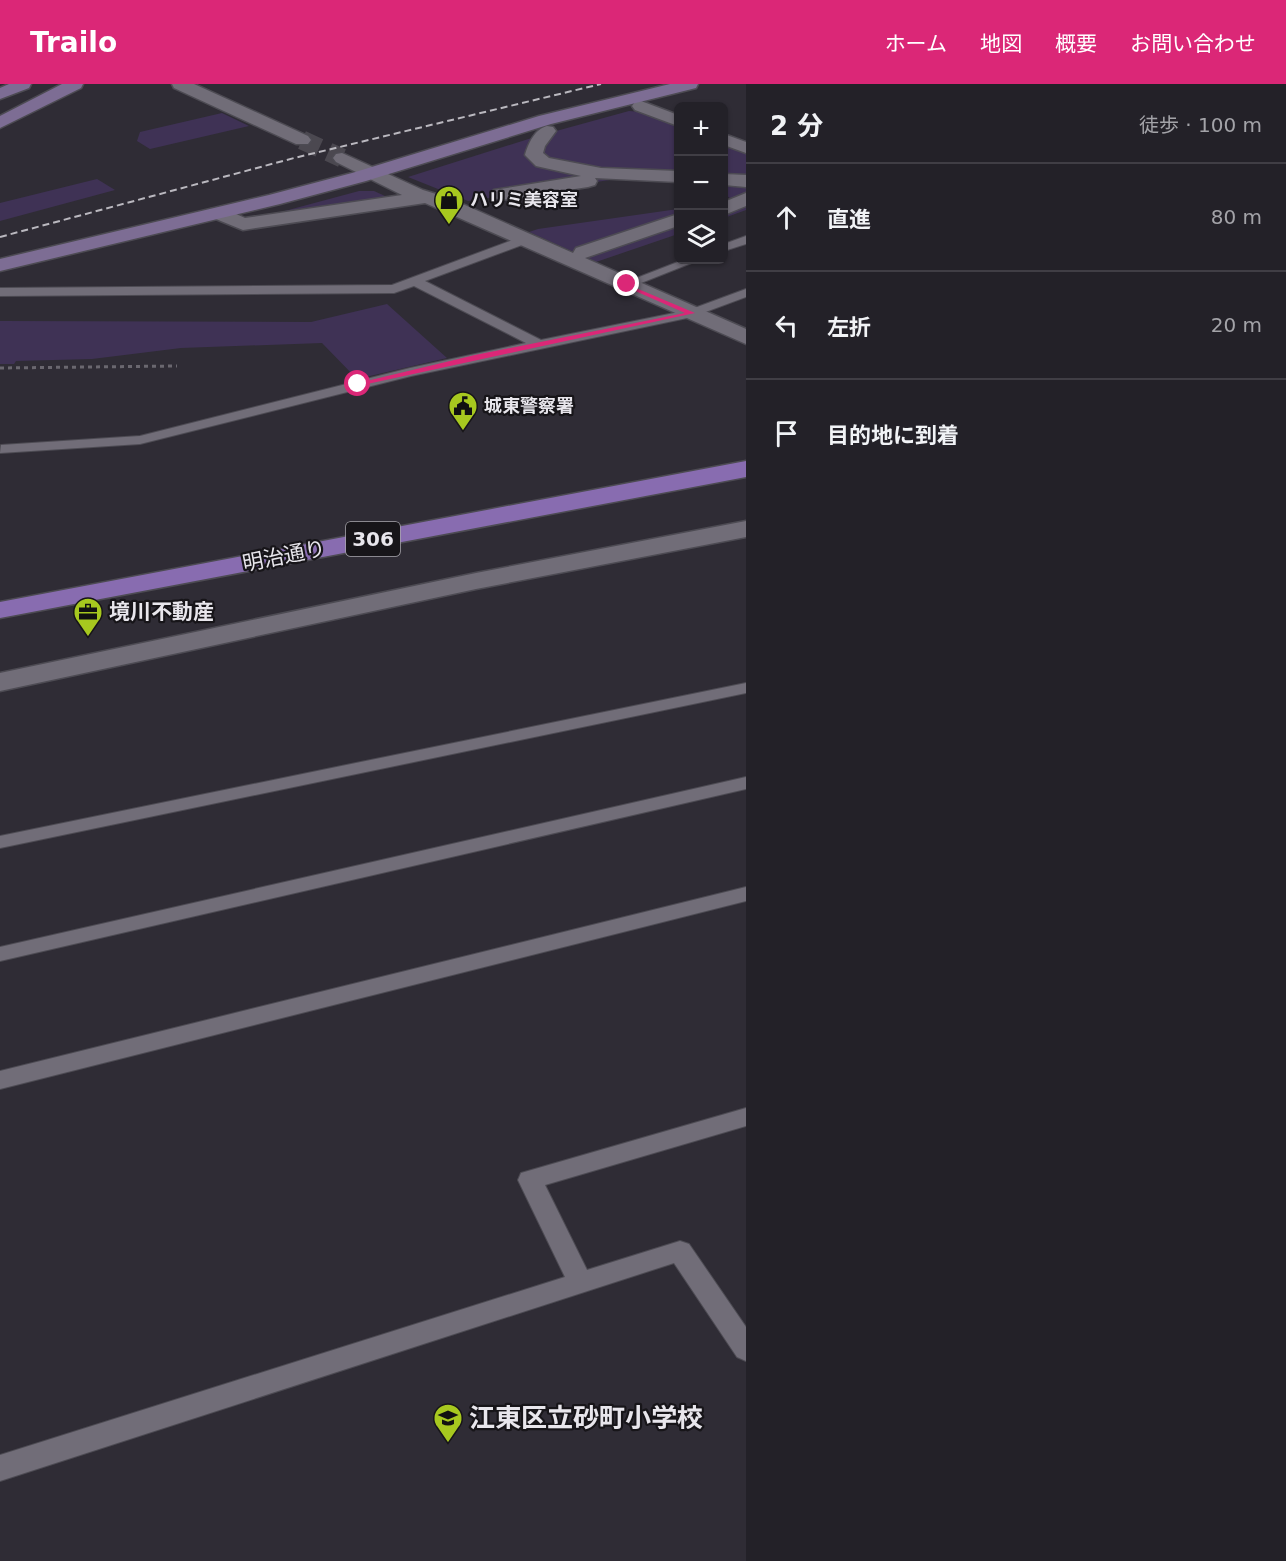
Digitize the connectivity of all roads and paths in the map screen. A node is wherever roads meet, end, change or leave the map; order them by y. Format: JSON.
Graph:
{"nodes":[{"id":1,"x":23,"y":84,"type":"edge"},
{"id":2,"x":75,"y":84,"type":"edge"},
{"id":3,"x":180,"y":84,"type":"edge"},
{"id":4,"x":690,"y":84,"type":"edge"},
{"id":5,"x":0,"y":94,"type":"edge"},
{"id":6,"x":36,"y":104,"type":"junction"},
{"id":7,"x":641,"y":106,"type":"dead end"},
{"id":8,"x":0,"y":114,"type":"edge"},
{"id":9,"x":674,"y":119,"type":"edge"},
{"id":10,"x":0,"y":123,"type":"edge"},
{"id":11,"x":547,"y":131,"type":"dead end"},
{"id":12,"x":302,"y":140,"type":"tunnel mouth"},
{"id":13,"x":728,"y":141,"type":"edge"},
{"id":14,"x":746,"y":148,"type":"edge"},
{"id":15,"x":342,"y":158,"type":"tunnel mouth"},
{"id":16,"x":372,"y":173,"type":"junction"},
{"id":17,"x":631,"y":175,"type":"junction"},
{"id":18,"x":674,"y":177,"type":"edge"},
{"id":19,"x":728,"y":180,"type":"edge"},
{"id":20,"x":746,"y":181,"type":"edge"},
{"id":21,"x":501,"y":194,"type":"dead end"},
{"id":22,"x":425,"y":197,"type":"junction"},
{"id":23,"x":746,"y":199,"type":"edge"},
{"id":24,"x":728,"y":208,"type":"edge"},
{"id":25,"x":218,"y":213,"type":"junction"},
{"id":26,"x":674,"y":221,"type":"edge"},
{"id":27,"x":526,"y":239,"type":"junction"},
{"id":28,"x":746,"y":240,"type":"edge"},
{"id":29,"x":728,"y":246,"type":"edge"},
{"id":30,"x":583,"y":252,"type":"dead end"},
{"id":31,"x":682,"y":264,"type":"edge"},
{"id":32,"x":0,"y":265,"type":"edge"},
{"id":33,"x":415,"y":281,"type":"junction"},
{"id":34,"x":627,"y":284,"type":"junction"},
{"id":35,"x":0,"y":292,"type":"edge"},
{"id":36,"x":746,"y":293,"type":"edge"},
{"id":37,"x":692,"y":313,"type":"junction"},
{"id":38,"x":746,"y":338,"type":"edge"},
{"id":39,"x":539,"y":344,"type":"junction"},
{"id":40,"x":177,"y":366,"type":"dead end"},
{"id":41,"x":0,"y":368,"type":"edge"},
{"id":42,"x":1,"y":449,"type":"edge"},
{"id":43,"x":746,"y":469,"type":"edge"},
{"id":44,"x":746,"y":529,"type":"edge"},
{"id":45,"x":0,"y":610,"type":"edge"},
{"id":46,"x":0,"y":682,"type":"edge"},
{"id":47,"x":746,"y":688,"type":"edge"},
{"id":48,"x":746,"y":783,"type":"edge"},
{"id":49,"x":0,"y":842,"type":"edge"},
{"id":50,"x":746,"y":894,"type":"edge"},
{"id":51,"x":0,"y":954,"type":"edge"},
{"id":52,"x":0,"y":1080,"type":"edge"},
{"id":53,"x":746,"y":1117,"type":"edge"},
{"id":54,"x":581,"y":1283,"type":"junction"},
{"id":55,"x":746,"y":1349,"type":"edge"},
{"id":56,"x":0,"y":1468,"type":"edge"}],
"edges":[{"from":1,"to":5,"type":"street"},
{"from":2,"to":6,"type":"street"},
{"from":3,"to":12,"type":"street"},
{"from":4,"to":16,"type":"street"},
{"from":6,"to":8,"type":"street"},
{"from":6,"to":10,"type":"street"},
{"from":7,"to":9,"type":"street"},
{"from":11,"to":17,"type":"street"},
{"from":13,"to":14,"type":"street"},
{"from":15,"to":16,"type":"street"},
{"from":16,"to":22,"type":"street"},
{"from":16,"to":25,"type":"street"},
{"from":17,"to":18,"type":"street"},
{"from":17,"to":21,"type":"street"},
{"from":19,"to":20,"type":"street"},
{"from":22,"to":25,"type":"street"},
{"from":22,"to":27,"type":"street"},
{"from":23,"to":24,"type":"street"},
{"from":25,"to":32,"type":"street"},
{"from":26,"to":30,"type":"street"},
{"from":27,"to":33,"type":"lane"},
{"from":27,"to":34,"type":"street"},
{"from":28,"to":29,"type":"lane"},
{"from":31,"to":34,"type":"lane"},
{"from":33,"to":35,"type":"lane"},
{"from":33,"to":39,"type":"lane"},
{"from":34,"to":37,"type":"street"},
{"from":36,"to":37,"type":"lane"},
{"from":37,"to":38,"type":"street"},
{"from":37,"to":39,"type":"lane"},
{"from":39,"to":42,"type":"lane"},
{"from":40,"to":41,"type":"path"},
{"from":43,"to":45,"type":"main road","name":"明治通り","number":"306"},
{"from":44,"to":46,"type":"street"},
{"from":47,"to":49,"type":"lane"},
{"from":48,"to":51,"type":"lane"},
{"from":50,"to":52,"type":"lane"},
{"from":53,"to":54,"type":"lane"},
{"from":54,"to":55,"type":"lane"},
{"from":54,"to":56,"type":"lane"}]}
